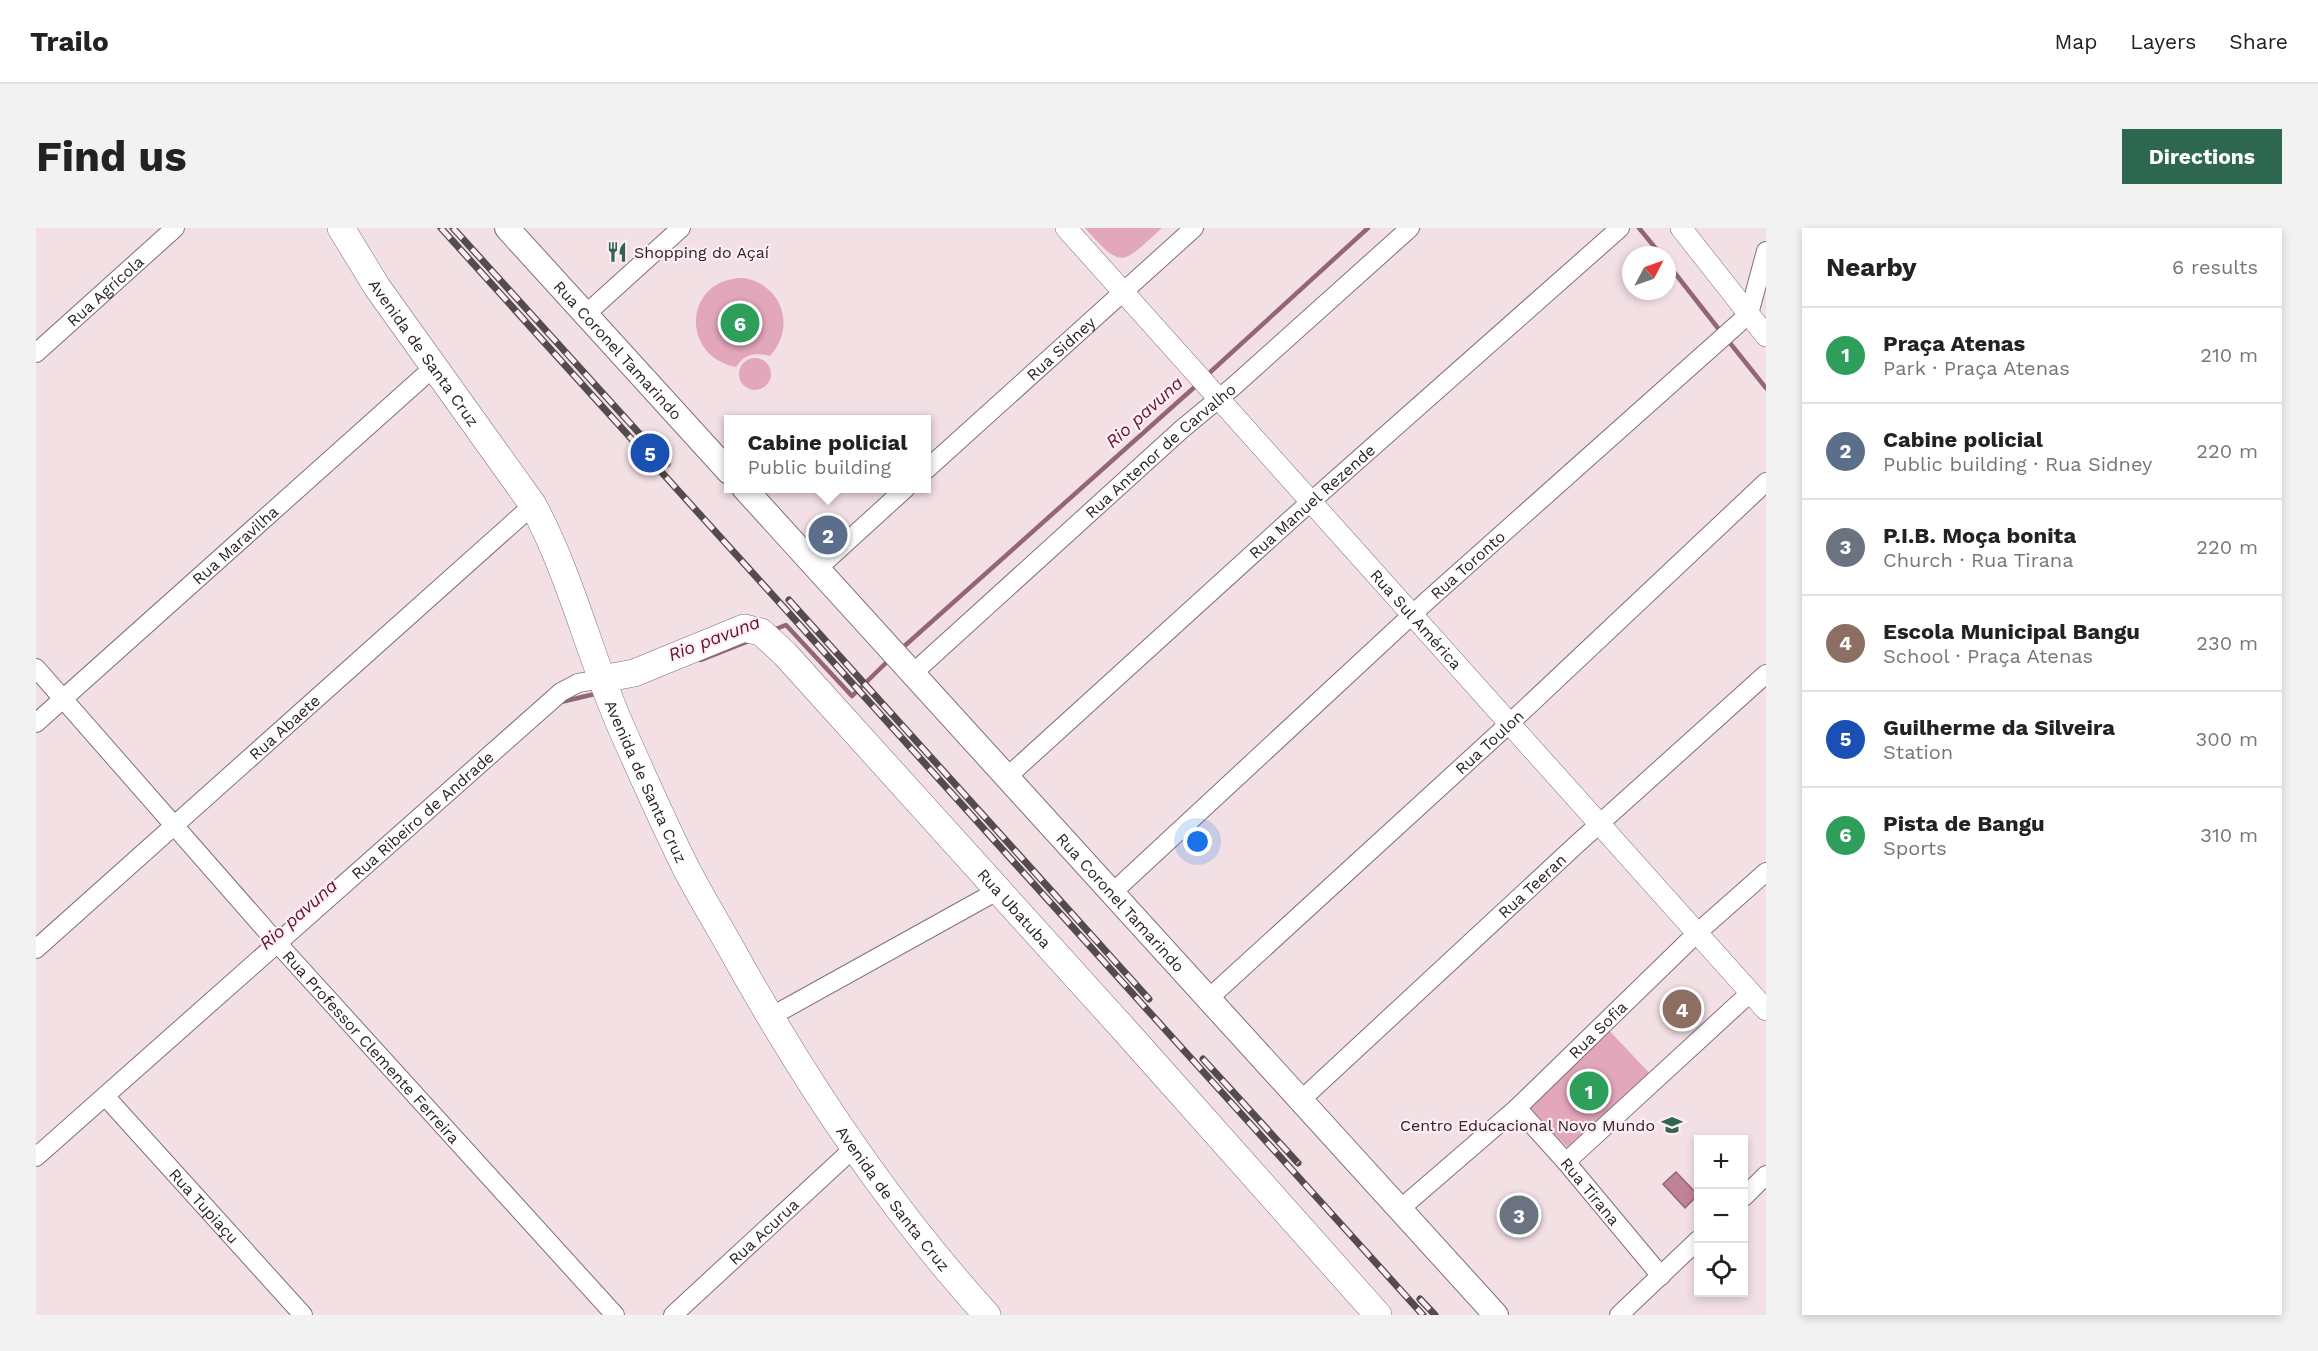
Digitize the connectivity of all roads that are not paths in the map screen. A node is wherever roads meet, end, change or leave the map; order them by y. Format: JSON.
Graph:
{"nodes":[{"id":1,"x":175,"y":228,"type":"edge"},
{"id":2,"x":341,"y":228,"type":"edge"},
{"id":3,"x":507,"y":228,"type":"edge"},
{"id":4,"x":681,"y":228,"type":"edge"},
{"id":5,"x":1066,"y":228,"type":"edge"},
{"id":6,"x":1194,"y":228,"type":"edge"},
{"id":7,"x":1410,"y":228,"type":"edge"},
{"id":8,"x":1620,"y":228,"type":"edge"},
{"id":9,"x":1681,"y":228,"type":"edge"},
{"id":10,"x":1766,"y":251,"type":"edge"},
{"id":11,"x":1122,"y":291,"type":"junction"},
{"id":12,"x":586,"y":314,"type":"junction"},
{"id":13,"x":1749,"y":314,"type":"junction"},
{"id":14,"x":1766,"y":336,"type":"edge"},
{"id":15,"x":36,"y":353,"type":"edge"},
{"id":16,"x":434,"y":367,"type":"junction"},
{"id":17,"x":1218,"y":399,"type":"junction"},
{"id":18,"x":931,"y":465,"type":"edge"},
{"id":19,"x":724,"y":466,"type":"edge"},
{"id":20,"x":1766,"y":482,"type":"edge"},
{"id":21,"x":748,"y":493,"type":"edge"},
{"id":22,"x":902,"y":493,"type":"edge"},
{"id":23,"x":1311,"y":502,"type":"junction"},
{"id":24,"x":533,"y":505,"type":"junction"},
{"id":25,"x":817,"y":569,"type":"junction"},
{"id":26,"x":1413,"y":615,"type":"junction"},
{"id":27,"x":36,"y":668,"type":"edge"},
{"id":28,"x":912,"y":674,"type":"junction"},
{"id":29,"x":1766,"y":674,"type":"edge"},
{"id":30,"x":602,"y":679,"type":"junction"},
{"id":31,"x":64,"y":699,"type":"junction"},
{"id":32,"x":36,"y":723,"type":"edge"},
{"id":33,"x":1510,"y":723,"type":"junction"},
{"id":34,"x":1007,"y":777,"type":"junction"},
{"id":35,"x":1600,"y":824,"type":"junction"},
{"id":36,"x":175,"y":825,"type":"junction"},
{"id":37,"x":1766,"y":872,"type":"edge"},
{"id":38,"x":999,"y":890,"type":"junction"},
{"id":39,"x":1112,"y":893,"type":"junction"},
{"id":40,"x":1697,"y":933,"type":"junction"},
{"id":41,"x":281,"y":946,"type":"junction"},
{"id":42,"x":36,"y":949,"type":"edge"},
{"id":43,"x":1750,"y":993,"type":"junction"},
{"id":44,"x":1208,"y":999,"type":"junction"},
{"id":45,"x":1766,"y":1010,"type":"edge"},
{"id":46,"x":770,"y":1017,"type":"junction"},
{"id":47,"x":107,"y":1099,"type":"junction"},
{"id":48,"x":1301,"y":1100,"type":"junction"},
{"id":49,"x":1517,"y":1108,"type":"junction"},
{"id":50,"x":855,"y":1148,"type":"junction"},
{"id":51,"x":36,"y":1157,"type":"edge"},
{"id":52,"x":1566,"y":1162,"type":"junction"},
{"id":53,"x":1766,"y":1175,"type":"edge"},
{"id":54,"x":1748,"y":1192,"type":"edge"},
{"id":55,"x":1400,"y":1209,"type":"junction"},
{"id":56,"x":1695,"y":1243,"type":"edge"},
{"id":57,"x":1661,"y":1276,"type":"junction"},
{"id":58,"x":303,"y":1315,"type":"edge"},
{"id":59,"x":615,"y":1315,"type":"edge"},
{"id":60,"x":673,"y":1315,"type":"edge"},
{"id":61,"x":987,"y":1315,"type":"edge"},
{"id":62,"x":1378,"y":1315,"type":"edge"},
{"id":63,"x":1496,"y":1315,"type":"edge"},
{"id":64,"x":1619,"y":1315,"type":"edge"}],
"edges":[{"from":1,"to":15,"type":"street","name":"Rua Agrícola"},
{"from":2,"to":16,"type":"main road","name":"Avenida de Santa Cruz"},
{"from":3,"to":12,"type":"main road","name":"Rua Coronel Tamarindo"},
{"from":4,"to":12,"type":"street"},
{"from":5,"to":11,"type":"street","name":"Rua Sul América"},
{"from":6,"to":11,"type":"street","name":"Rua Sidney"},
{"from":7,"to":17,"type":"street","name":"Rua Antenor de Carvalho"},
{"from":8,"to":23,"type":"street","name":"Rua Manuel Rezende"},
{"from":9,"to":13,"type":"street"},
{"from":10,"to":13,"type":"street"},
{"from":11,"to":17,"type":"street","name":"Rua Sul América"},
{"from":11,"to":18,"type":"street","name":"Rua Sidney"},
{"from":12,"to":19,"type":"main road","name":"Rua Coronel Tamarindo"},
{"from":13,"to":14,"type":"street"},
{"from":13,"to":26,"type":"street","name":"Rua Toronto"},
{"from":16,"to":24,"type":"main road","name":"Avenida de Santa Cruz"},
{"from":16,"to":31,"type":"street","name":"Rua Maravilha"},
{"from":17,"to":23,"type":"street","name":"Rua Sul América"},
{"from":17,"to":28,"type":"street","name":"Rua Antenor de Carvalho"},
{"from":20,"to":33,"type":"street","name":"Rua Toulon"},
{"from":21,"to":25,"type":"main road","name":"Rua Coronel Tamarindo"},
{"from":22,"to":25,"type":"street"},
{"from":23,"to":26,"type":"street","name":"Rua Sul América"},
{"from":23,"to":34,"type":"street","name":"Rua Manuel Rezende"},
{"from":24,"to":30,"type":"main road","name":"Avenida de Santa Cruz"},
{"from":24,"to":36,"type":"street","name":"Rua Abaete"},
{"from":25,"to":28,"type":"main road","name":"Rua Coronel Tamarindo"},
{"from":26,"to":33,"type":"street","name":"Rua Sul América"},
{"from":26,"to":39,"type":"street","name":"Rua Toronto"},
{"from":27,"to":31,"type":"street","name":"Rua Professor Clemente Ferreira"},
{"from":28,"to":34,"type":"main road","name":"Rua Coronel Tamarindo"},
{"from":29,"to":35,"type":"street","name":"Rua Teeran"},
{"from":30,"to":38,"type":"main road","name":"Rua Ubatuba"},
{"from":30,"to":41,"type":"street","name":"Rua Ribeiro de Andrade"},
{"from":30,"to":46,"type":"main road","name":"Avenida de Santa Cruz"},
{"from":31,"to":32,"type":"street","name":"Rua Maravilha"},
{"from":31,"to":36,"type":"street","name":"Rua Professor Clemente Ferreira"},
{"from":33,"to":35,"type":"street","name":"Rua Sul América"},
{"from":33,"to":44,"type":"street","name":"Rua Toulon"},
{"from":34,"to":39,"type":"main road","name":"Rua Coronel Tamarindo"},
{"from":35,"to":40,"type":"street","name":"Rua Sul América"},
{"from":35,"to":48,"type":"street","name":"Rua Teeran"},
{"from":36,"to":41,"type":"street","name":"Rua Professor Clemente Ferreira"},
{"from":36,"to":42,"type":"street","name":"Rua Abaete"},
{"from":37,"to":40,"type":"street","name":"Rua Sofia"},
{"from":38,"to":46,"type":"street"},
{"from":38,"to":62,"type":"main road","name":"Rua Ubatuba"},
{"from":39,"to":44,"type":"main road","name":"Rua Coronel Tamarindo"},
{"from":40,"to":43,"type":"street","name":"Rua Sul América"},
{"from":40,"to":49,"type":"street","name":"Rua Sofia"},
{"from":41,"to":47,"type":"street","name":"Rua Ribeiro de Andrade"},
{"from":41,"to":59,"type":"street","name":"Rua Professor Clemente Ferreira"},
{"from":43,"to":45,"type":"street","name":"Rua Sul América"},
{"from":43,"to":52,"type":"street"},
{"from":44,"to":48,"type":"main road","name":"Rua Coronel Tamarindo"},
{"from":46,"to":50,"type":"main road","name":"Avenida de Santa Cruz"},
{"from":47,"to":51,"type":"street","name":"Rua Ribeiro de Andrade"},
{"from":47,"to":58,"type":"street","name":"Rua Tupiaçu"},
{"from":48,"to":55,"type":"main road","name":"Rua Coronel Tamarindo"},
{"from":49,"to":52,"type":"street","name":"Rua Tirana"},
{"from":49,"to":55,"type":"street","name":"Rua Sofia"},
{"from":50,"to":60,"type":"street","name":"Rua Acurua"},
{"from":50,"to":61,"type":"main road","name":"Avenida de Santa Cruz"},
{"from":52,"to":57,"type":"street","name":"Rua Tirana"},
{"from":53,"to":54,"type":"street"},
{"from":55,"to":63,"type":"main road","name":"Rua Coronel Tamarindo"},
{"from":56,"to":57,"type":"street"},
{"from":57,"to":64,"type":"street"}]}
